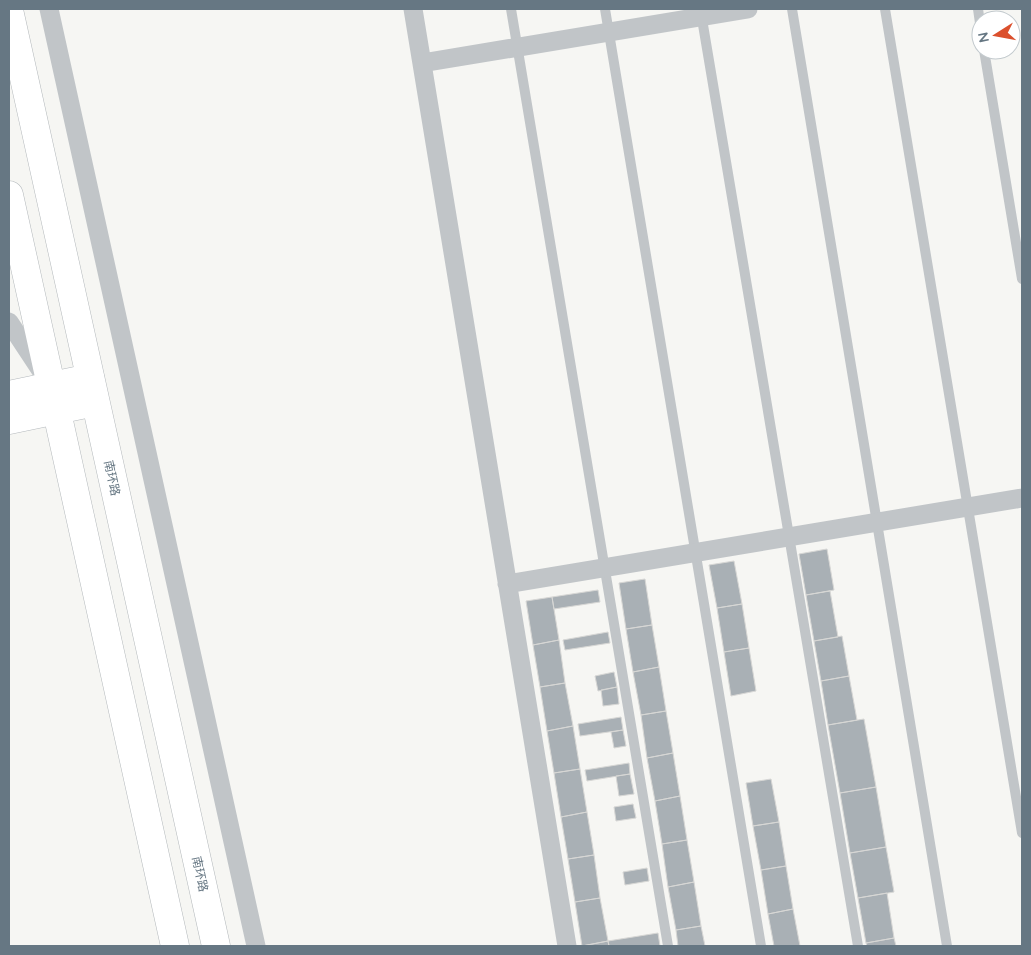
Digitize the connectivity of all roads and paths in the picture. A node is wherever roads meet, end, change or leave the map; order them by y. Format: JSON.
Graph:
{"nodes":[{"id":1,"x":49,"y":9,"type":"edge"},
{"id":2,"x":413,"y":9,"type":"edge"},
{"id":3,"x":512,"y":9,"type":"edge"},
{"id":4,"x":605,"y":9,"type":"edge"},
{"id":5,"x":748,"y":9,"type":"edge"},
{"id":6,"x":792,"y":9,"type":"edge"},
{"id":7,"x":885,"y":9,"type":"edge"},
{"id":8,"x":9,"y":10,"type":"edge"},
{"id":9,"x":701,"y":13,"type":"edge"},
{"id":10,"x":609,"y":32,"type":"junction"},
{"id":11,"x":518,"y":47,"type":"junction"},
{"id":12,"x":986,"y":60,"type":"edge"},
{"id":13,"x":422,"y":63,"type":"junction"},
{"id":14,"x":9,"y":195,"type":"edge"},
{"id":15,"x":1022,"y":279,"type":"edge"},
{"id":16,"x":9,"y":322,"type":"edge"},
{"id":17,"x":93,"y":390,"type":"junction"},
{"id":18,"x":9,"y":395,"type":"edge"},
{"id":19,"x":54,"y":398,"type":"junction"},
{"id":20,"x":9,"y":420,"type":"edge"},
{"id":21,"x":1022,"y":498,"type":"edge"},
{"id":22,"x":968,"y":507,"type":"junction"},
{"id":23,"x":877,"y":522,"type":"junction"},
{"id":24,"x":789,"y":537,"type":"junction"},
{"id":25,"x":696,"y":552,"type":"junction"},
{"id":26,"x":605,"y":568,"type":"junction"},
{"id":27,"x":507,"y":584,"type":"junction"},
{"id":28,"x":1022,"y":833,"type":"edge"},
{"id":29,"x":175,"y":946,"type":"edge"},
{"id":30,"x":216,"y":946,"type":"edge"},
{"id":31,"x":256,"y":946,"type":"edge"},
{"id":32,"x":567,"y":946,"type":"edge"},
{"id":33,"x":668,"y":946,"type":"edge"},
{"id":34,"x":761,"y":946,"type":"edge"},
{"id":35,"x":858,"y":946,"type":"edge"},
{"id":36,"x":948,"y":946,"type":"edge"}],
"edges":[{"from":1,"to":31,"type":"street"},
{"from":2,"to":13,"type":"street"},
{"from":3,"to":11,"type":"lane"},
{"from":4,"to":10,"type":"lane"},
{"from":5,"to":9,"type":"street"},
{"from":6,"to":23,"type":"lane"},
{"from":7,"to":22,"type":"lane"},
{"from":8,"to":17,"type":"main road","name":"南环路"},
{"from":9,"to":10,"type":"street"},
{"from":9,"to":24,"type":"lane"},
{"from":10,"to":11,"type":"street"},
{"from":10,"to":25,"type":"lane"},
{"from":11,"to":13,"type":"street"},
{"from":11,"to":26,"type":"lane"},
{"from":12,"to":15,"type":"lane"},
{"from":13,"to":27,"type":"street"},
{"from":14,"to":19,"type":"main road"},
{"from":16,"to":19,"type":"street"},
{"from":17,"to":19,"type":"main road"},
{"from":17,"to":30,"type":"main road","name":"南环路"},
{"from":18,"to":19,"type":"main road"},
{"from":19,"to":20,"type":"main road"},
{"from":19,"to":29,"type":"main road"},
{"from":21,"to":22,"type":"street"},
{"from":22,"to":23,"type":"street"},
{"from":22,"to":28,"type":"lane"},
{"from":23,"to":24,"type":"street"},
{"from":23,"to":36,"type":"lane"},
{"from":24,"to":25,"type":"street"},
{"from":24,"to":35,"type":"lane"},
{"from":25,"to":26,"type":"street"},
{"from":25,"to":34,"type":"lane"},
{"from":26,"to":27,"type":"street"},
{"from":26,"to":33,"type":"lane"},
{"from":27,"to":32,"type":"street"}]}
